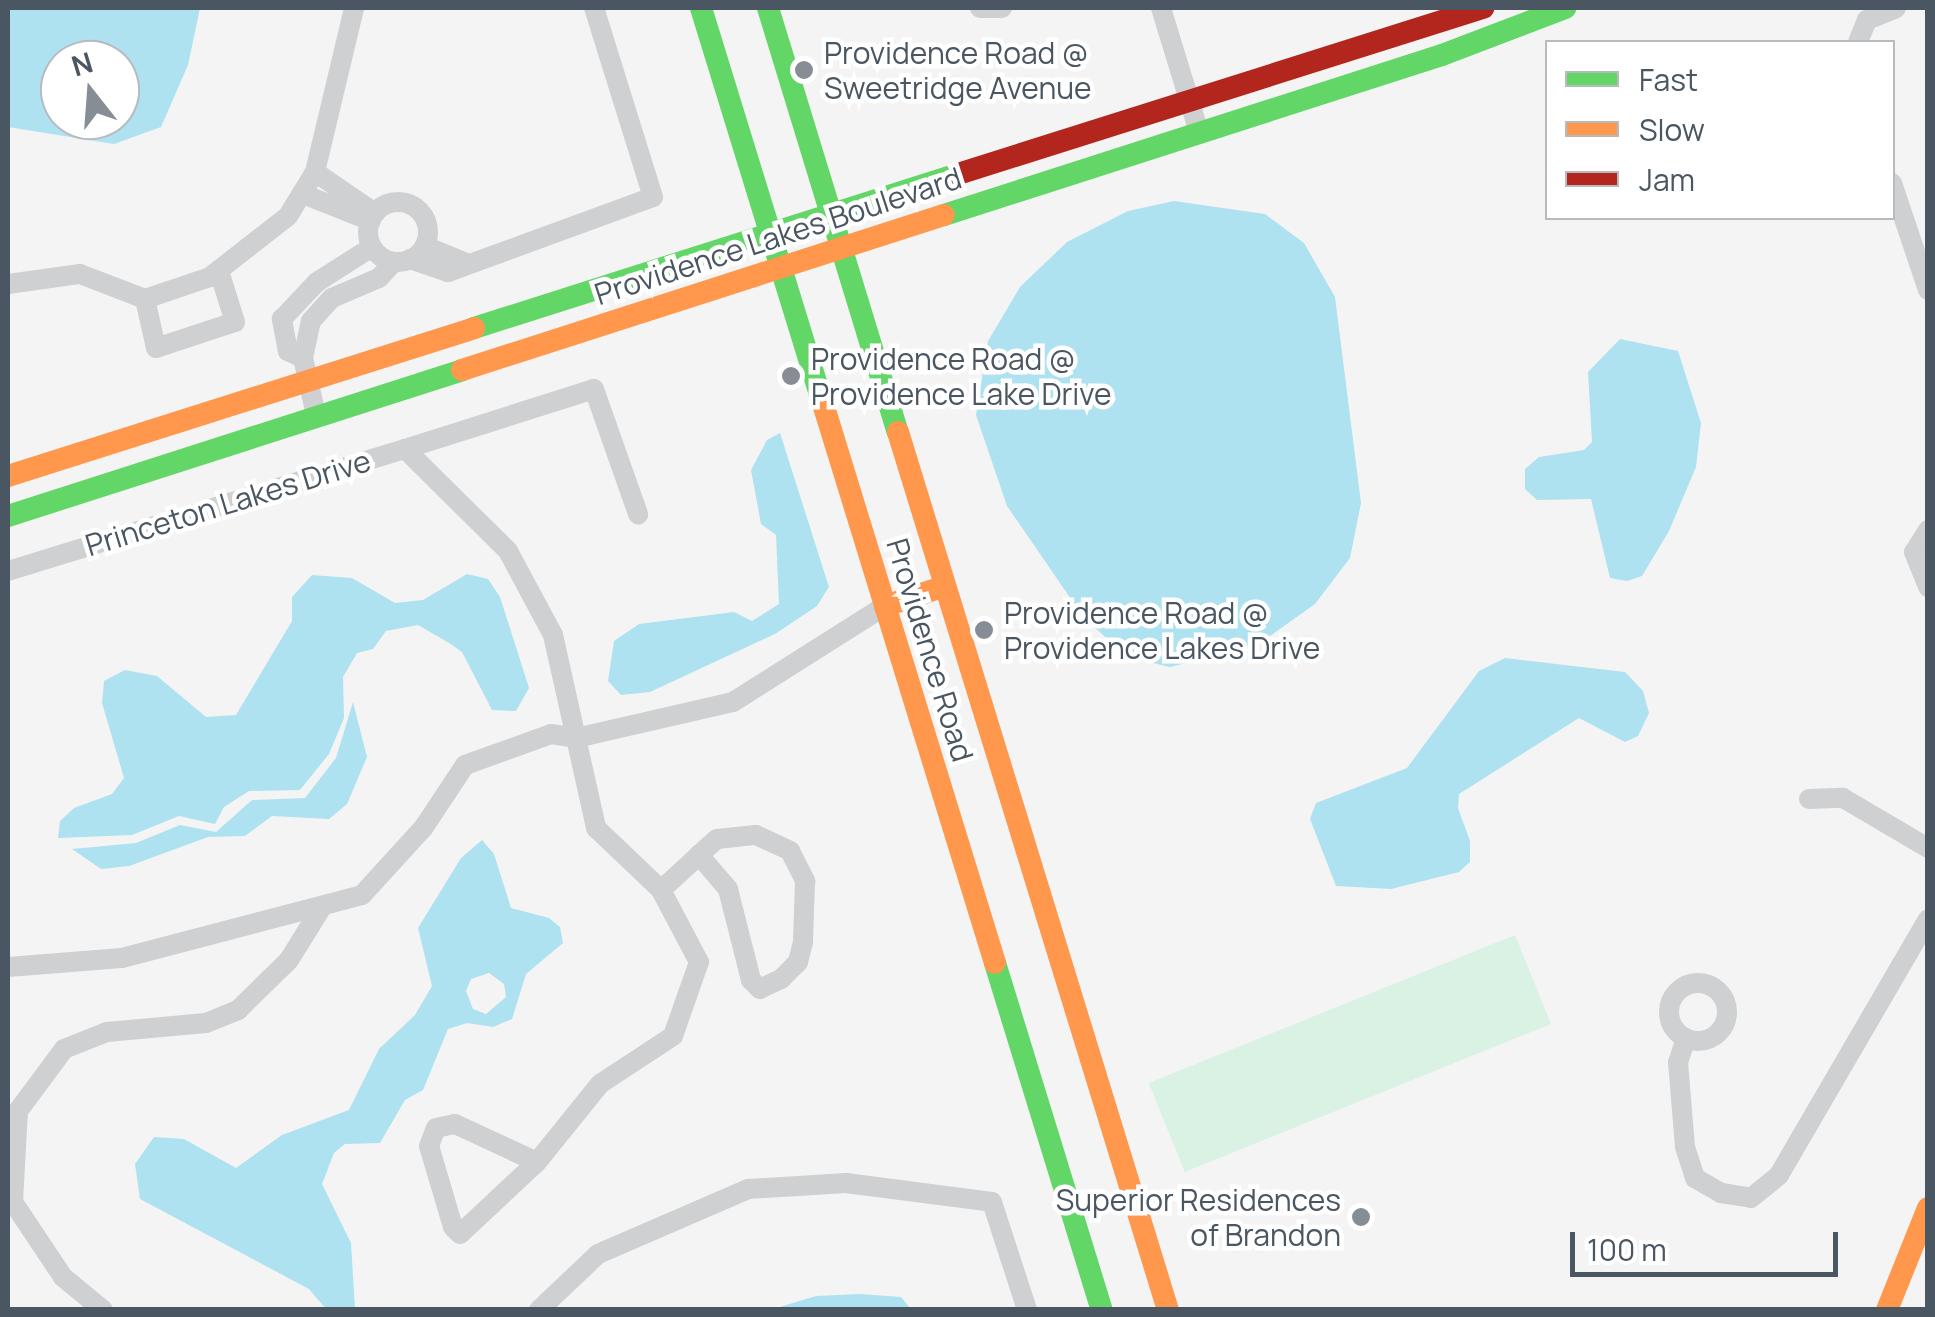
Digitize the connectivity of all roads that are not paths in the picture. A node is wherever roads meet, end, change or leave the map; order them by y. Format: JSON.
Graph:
{"nodes":[{"id":1,"x":354,"y":8,"type":"edge"},
{"id":2,"x":594,"y":8,"type":"edge"},
{"id":3,"x":701,"y":8,"type":"edge"},
{"id":4,"x":768,"y":8,"type":"edge"},
{"id":5,"x":980,"y":8,"type":"edge"},
{"id":6,"x":1002,"y":8,"type":"edge"},
{"id":7,"x":1161,"y":8,"type":"edge"},
{"id":8,"x":1483,"y":8,"type":"edge"},
{"id":9,"x":1565,"y":8,"type":"edge"},
{"id":10,"x":1896,"y":8,"type":"edge"},
{"id":11,"x":1859,"y":40,"type":"edge"},
{"id":12,"x":1188,"y":96,"type":"junction"},
{"id":13,"x":1199,"y":132,"type":"junction"},
{"id":14,"x":315,"y":172,"type":"junction"},
{"id":15,"x":1895,"y":191,"type":"edge"},
{"id":16,"x":303,"y":194,"type":"junction"},
{"id":17,"x":830,"y":210,"type":"junction"},
{"id":18,"x":373,"y":217,"type":"junction"},
{"id":19,"x":769,"y":229,"type":"junction"},
{"id":20,"x":372,"y":247,"type":"junction"},
{"id":21,"x":842,"y":247,"type":"junction"},
{"id":22,"x":410,"y":256,"type":"junction"},
{"id":23,"x":780,"y":268,"type":"junction"},
{"id":24,"x":218,"y":271,"type":"junction"},
{"id":25,"x":8,"y":284,"type":"edge"},
{"id":26,"x":1927,"y":288,"type":"edge"},
{"id":27,"x":145,"y":300,"type":"junction"},
{"id":28,"x":305,"y":369,"type":"junction"},
{"id":29,"x":316,"y":415,"type":"junction"},
{"id":30,"x":405,"y":449,"type":"junction"},
{"id":31,"x":8,"y":476,"type":"edge"},
{"id":32,"x":638,"y":514,"type":"dead end"},
{"id":33,"x":8,"y":516,"type":"edge"},
{"id":34,"x":1928,"y":530,"type":"edge"},
{"id":35,"x":8,"y":570,"type":"edge"},
{"id":36,"x":945,"y":586,"type":"junction"},
{"id":37,"x":1928,"y":587,"type":"edge"},
{"id":38,"x":885,"y":606,"type":"junction"},
{"id":39,"x":576,"y":738,"type":"junction"},
{"id":40,"x":1810,"y":799,"type":"dead end"},
{"id":41,"x":1928,"y":848,"type":"edge"},
{"id":42,"x":699,"y":855,"type":"junction"},
{"id":43,"x":661,"y":890,"type":"junction"},
{"id":44,"x":320,"y":910,"type":"junction"},
{"id":45,"x":1928,"y":919,"type":"edge"},
{"id":46,"x":8,"y":967,"type":"edge"},
{"id":47,"x":1686,"y":1038,"type":"dead end"},
{"id":48,"x":537,"y":1162,"type":"junction"},
{"id":49,"x":1928,"y":1208,"type":"edge"},
{"id":50,"x":103,"y":1310,"type":"edge"},
{"id":51,"x":540,"y":1310,"type":"edge"},
{"id":52,"x":1027,"y":1310,"type":"edge"},
{"id":53,"x":1102,"y":1310,"type":"edge"},
{"id":54,"x":1168,"y":1310,"type":"edge"},
{"id":55,"x":1887,"y":1310,"type":"edge"}],
"edges":[{"from":1,"to":14,"type":"street"},
{"from":2,"to":22,"type":"street"},
{"from":3,"to":19,"type":"street","name":"Providence Road"},
{"from":4,"to":17,"type":"street","name":"Providence Road"},
{"from":5,"to":6,"type":"street"},
{"from":7,"to":12,"type":"street"},
{"from":8,"to":12,"type":"street","name":"Providence Lakes Boulevard"},
{"from":9,"to":13,"type":"street","name":"Providence Lakes Boulevard"},
{"from":10,"to":11,"type":"street"},
{"from":12,"to":13,"type":"street"},
{"from":12,"to":17,"type":"street","name":"Providence Lakes Boulevard"},
{"from":13,"to":21,"type":"street","name":"Providence Lakes Boulevard"},
{"from":14,"to":16,"type":"street"},
{"from":14,"to":18,"type":"street"},
{"from":15,"to":26,"type":"street"},
{"from":16,"to":18,"type":"street"},
{"from":16,"to":24,"type":"street"},
{"from":17,"to":19,"type":"street","name":"Providence Lakes Boulevard"},
{"from":17,"to":21,"type":"street","name":"Providence Road"},
{"from":18,"to":20,"type":"street"},
{"from":18,"to":22,"type":"street"},
{"from":19,"to":23,"type":"street","name":"Providence Road"},
{"from":19,"to":28,"type":"street","name":"Providence Lakes Boulevard"},
{"from":20,"to":22,"type":"street"},
{"from":20,"to":28,"type":"street"},
{"from":21,"to":23,"type":"street","name":"Providence Lakes Boulevard"},
{"from":21,"to":36,"type":"street","name":"Providence Road"},
{"from":22,"to":28,"type":"street"},
{"from":23,"to":29,"type":"street","name":"Providence Lakes Boulevard"},
{"from":23,"to":38,"type":"street","name":"Providence Road"},
{"from":24,"to":27,"type":"street"},
{"from":24,"to":27,"type":"street"},
{"from":25,"to":27,"type":"street"},
{"from":28,"to":29,"type":"street"},
{"from":28,"to":31,"type":"street","name":"Providence Lakes Boulevard"},
{"from":29,"to":33,"type":"street","name":"Providence Lakes Boulevard"},
{"from":30,"to":32,"type":"street"},
{"from":30,"to":35,"type":"street","name":"Princeton Lakes Drive"},
{"from":30,"to":39,"type":"street","name":"Princeton Lakes Drive"},
{"from":34,"to":37,"type":"street"},
{"from":36,"to":38,"type":"street"},
{"from":36,"to":54,"type":"street","name":"Providence Road"},
{"from":38,"to":39,"type":"street"},
{"from":38,"to":53,"type":"street","name":"Providence Road"},
{"from":39,"to":43,"type":"street","name":"Princeton Lakes Drive"},
{"from":39,"to":44,"type":"street"},
{"from":40,"to":41,"type":"street"},
{"from":42,"to":42,"type":"street"},
{"from":42,"to":43,"type":"street"},
{"from":43,"to":48,"type":"street","name":"Princeton Lakes Drive"},
{"from":44,"to":46,"type":"street"},
{"from":44,"to":50,"type":"street"},
{"from":45,"to":47,"type":"street"},
{"from":48,"to":48,"type":"street","name":"Princeton Lakes Drive"},
{"from":49,"to":55,"type":"street"},
{"from":51,"to":52,"type":"street"}]}
